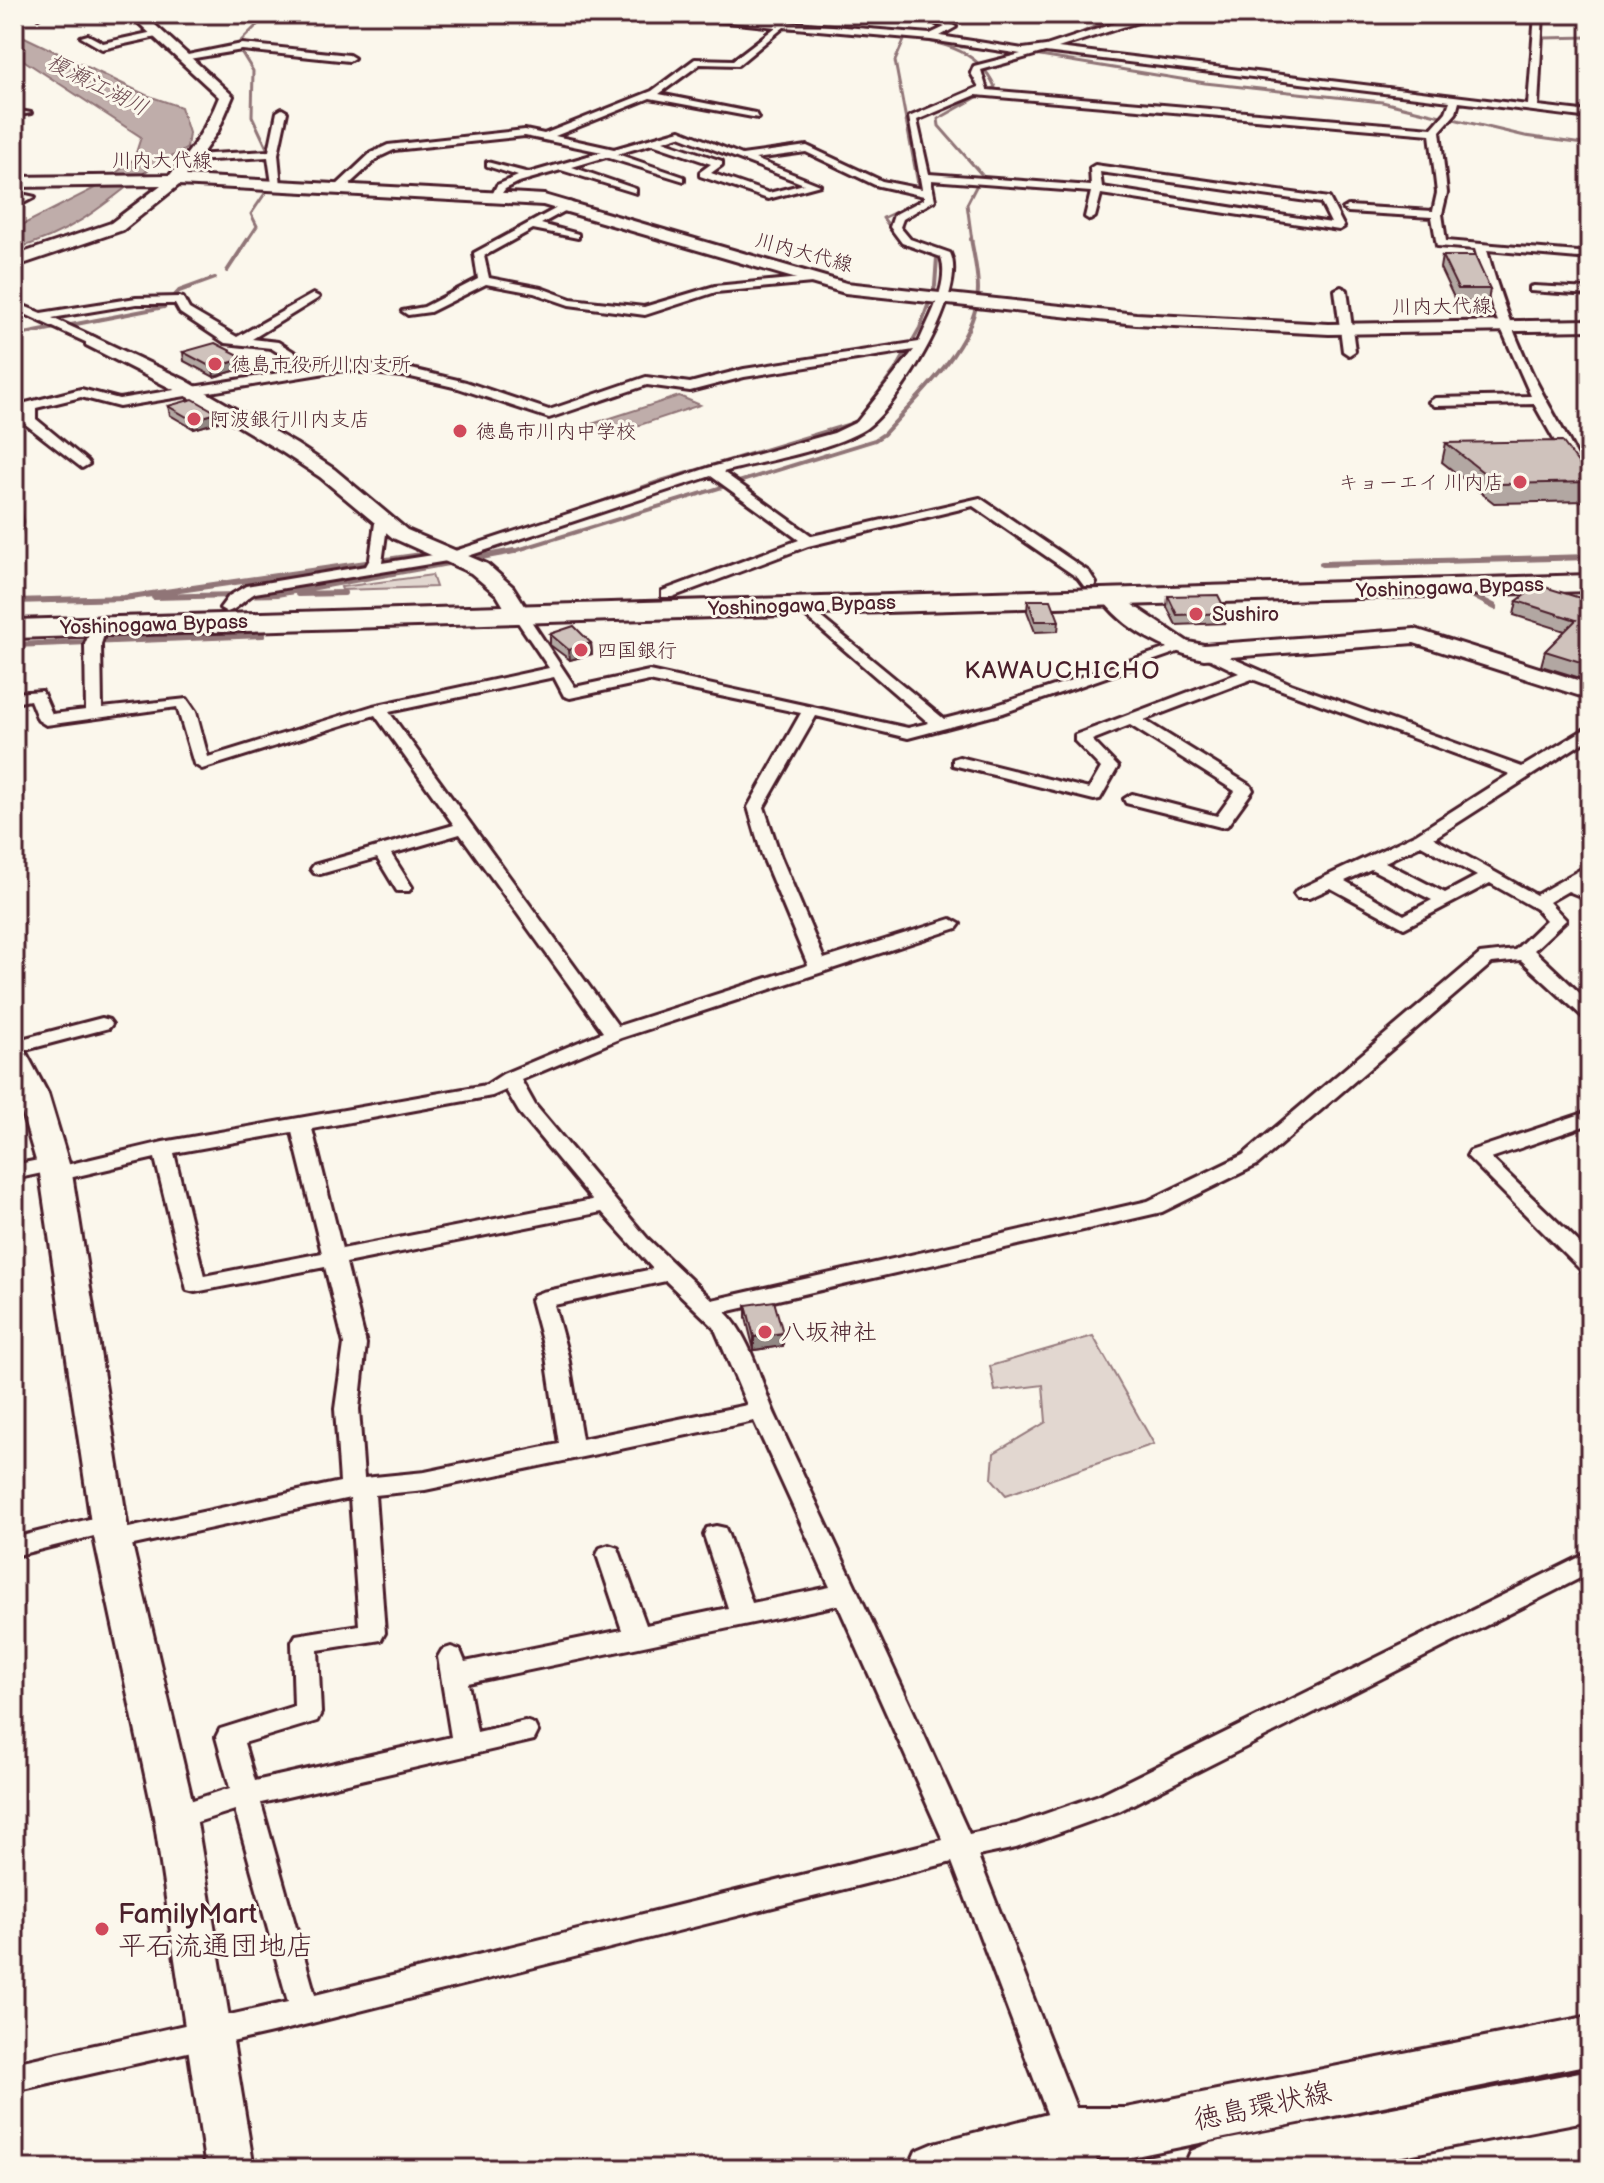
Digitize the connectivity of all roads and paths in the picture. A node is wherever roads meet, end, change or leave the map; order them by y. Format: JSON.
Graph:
{"nodes":[{"id":1,"x":135,"y":14,"type":"edge"},
{"id":2,"x":655,"y":14,"type":"edge"},
{"id":3,"x":959,"y":14,"type":"edge"},
{"id":4,"x":1226,"y":14,"type":"edge"},
{"id":5,"x":1539,"y":14,"type":"edge"},
{"id":6,"x":774,"y":24,"type":"edge"},
{"id":7,"x":85,"y":37,"type":"dead end"},
{"id":8,"x":931,"y":37,"type":"junction"},
{"id":9,"x":163,"y":39,"type":"junction"},
{"id":10,"x":1045,"y":49,"type":"junction"},
{"id":11,"x":1029,"y":53,"type":"junction"},
{"id":12,"x":97,"y":57,"type":"dead end"},
{"id":13,"x":183,"y":57,"type":"junction"},
{"id":14,"x":349,"y":58,"type":"dead end"},
{"id":15,"x":984,"y":93,"type":"junction"},
{"id":16,"x":648,"y":95,"type":"junction"},
{"id":17,"x":1455,"y":101,"type":"junction"},
{"id":18,"x":1533,"y":108,"type":"junction"},
{"id":19,"x":282,"y":112,"type":"dead end"},
{"id":20,"x":14,"y":113,"type":"edge"},
{"id":21,"x":26,"y":113,"type":"dead end"},
{"id":22,"x":1590,"y":115,"type":"edge"},
{"id":23,"x":755,"y":116,"type":"dead end"},
{"id":24,"x":1435,"y":131,"type":"junction"},
{"id":25,"x":546,"y":136,"type":"junction"},
{"id":26,"x":653,"y":141,"type":"junction"},
{"id":27,"x":814,"y":141,"type":"dead end"},
{"id":28,"x":801,"y":147,"type":"junction"},
{"id":29,"x":611,"y":153,"type":"junction"},
{"id":30,"x":273,"y":154,"type":"junction"},
{"id":31,"x":739,"y":157,"type":"junction"},
{"id":32,"x":191,"y":158,"type":"junction"},
{"id":33,"x":718,"y":163,"type":"junction"},
{"id":34,"x":491,"y":164,"type":"dead end"},
{"id":35,"x":562,"y":167,"type":"junction"},
{"id":36,"x":528,"y":176,"type":"junction"},
{"id":37,"x":927,"y":177,"type":"junction"},
{"id":38,"x":680,"y":179,"type":"dead end"},
{"id":39,"x":175,"y":180,"type":"junction"},
{"id":40,"x":14,"y":182,"type":"edge"},
{"id":41,"x":277,"y":184,"type":"junction"},
{"id":42,"x":340,"y":187,"type":"junction"},
{"id":43,"x":1097,"y":190,"type":"junction"},
{"id":44,"x":632,"y":191,"type":"dead end"},
{"id":45,"x":923,"y":193,"type":"junction"},
{"id":46,"x":495,"y":195,"type":"junction"},
{"id":47,"x":30,"y":197,"type":"dead end"},
{"id":48,"x":14,"y":205,"type":"edge"},
{"id":49,"x":568,"y":205,"type":"junction"},
{"id":50,"x":1348,"y":209,"type":"dead end"},
{"id":51,"x":1437,"y":214,"type":"junction"},
{"id":52,"x":1090,"y":217,"type":"dead end"},
{"id":53,"x":531,"y":225,"type":"junction"},
{"id":54,"x":574,"y":236,"type":"dead end"},
{"id":55,"x":1480,"y":246,"type":"junction"},
{"id":56,"x":1590,"y":256,"type":"edge"},
{"id":57,"x":14,"y":265,"type":"edge"},
{"id":58,"x":484,"y":280,"type":"junction"},
{"id":59,"x":812,"y":280,"type":"junction"},
{"id":60,"x":1534,"y":289,"type":"dead end"},
{"id":61,"x":1341,"y":290,"type":"dead end"},
{"id":62,"x":1590,"y":292,"type":"edge"},
{"id":63,"x":937,"y":296,"type":"junction"},
{"id":64,"x":313,"y":297,"type":"dead end"},
{"id":65,"x":14,"y":305,"type":"edge"},
{"id":66,"x":408,"y":311,"type":"dead end"},
{"id":67,"x":39,"y":317,"type":"junction"},
{"id":68,"x":1590,"y":325,"type":"edge"},
{"id":69,"x":1507,"y":327,"type":"junction"},
{"id":70,"x":1346,"y":329,"type":"junction"},
{"id":71,"x":92,"y":341,"type":"joint"},
{"id":72,"x":238,"y":342,"type":"junction"},
{"id":73,"x":917,"y":345,"type":"junction"},
{"id":74,"x":1349,"y":351,"type":"dead end"},
{"id":75,"x":313,"y":369,"type":"junction"},
{"id":76,"x":189,"y":391,"type":"junction"},
{"id":77,"x":1541,"y":400,"type":"junction"},
{"id":78,"x":1435,"y":402,"type":"dead end"},
{"id":79,"x":30,"y":405,"type":"junction"},
{"id":80,"x":14,"y":410,"type":"edge"},
{"id":81,"x":82,"y":464,"type":"dead end"},
{"id":82,"x":713,"y":471,"type":"junction"},
{"id":83,"x":1590,"y":491,"type":"edge"},
{"id":84,"x":381,"y":519,"type":"junction"},
{"id":85,"x":811,"y":542,"type":"junction"},
{"id":86,"x":455,"y":557,"type":"junction"},
{"id":87,"x":373,"y":564,"type":"junction"},
{"id":88,"x":1590,"y":568,"type":"edge"},
{"id":89,"x":1590,"y":583,"type":"edge"},
{"id":90,"x":1100,"y":589,"type":"junction"},
{"id":91,"x":667,"y":594,"type":"junction"},
{"id":92,"x":236,"y":599,"type":"junction"},
{"id":93,"x":801,"y":605,"type":"junction"},
{"id":94,"x":515,"y":606,"type":"junction"},
{"id":95,"x":14,"y":614,"type":"edge"},
{"id":96,"x":14,"y":629,"type":"edge"},
{"id":97,"x":95,"y":636,"type":"junction"},
{"id":98,"x":1181,"y":648,"type":"junction"},
{"id":99,"x":1209,"y":653,"type":"junction"},
{"id":100,"x":559,"y":671,"type":"junction"},
{"id":101,"x":1251,"y":674,"type":"junction"},
{"id":102,"x":1590,"y":692,"type":"edge"},
{"id":103,"x":14,"y":698,"type":"edge"},
{"id":104,"x":379,"y":709,"type":"junction"},
{"id":105,"x":811,"y":710,"type":"junction"},
{"id":106,"x":94,"y":712,"type":"junction"},
{"id":107,"x":1131,"y":719,"type":"junction"},
{"id":108,"x":943,"y":726,"type":"junction"},
{"id":109,"x":1590,"y":731,"type":"edge"},
{"id":110,"x":959,"y":762,"type":"dead end"},
{"id":111,"x":1524,"y":774,"type":"junction"},
{"id":112,"x":1132,"y":799,"type":"dead end"},
{"id":113,"x":465,"y":827,"type":"junction"},
{"id":114,"x":1422,"y":838,"type":"junction"},
{"id":115,"x":381,"y":851,"type":"junction"},
{"id":116,"x":1371,"y":862,"type":"junction"},
{"id":117,"x":320,"y":869,"type":"dead end"},
{"id":118,"x":1590,"y":869,"type":"edge"},
{"id":119,"x":1490,"y":876,"type":"junction"},
{"id":120,"x":1332,"y":881,"type":"junction"},
{"id":121,"x":1567,"y":883,"type":"junction"},
{"id":122,"x":403,"y":887,"type":"dead end"},
{"id":123,"x":1303,"y":894,"type":"dead end"},
{"id":124,"x":1590,"y":895,"type":"edge"},
{"id":125,"x":1445,"y":900,"type":"junction"},
{"id":126,"x":1537,"y":902,"type":"junction"},
{"id":127,"x":951,"y":924,"type":"dead end"},
{"id":128,"x":1527,"y":954,"type":"junction"},
{"id":129,"x":817,"y":965,"type":"junction"},
{"id":130,"x":1590,"y":1013,"type":"edge"},
{"id":131,"x":102,"y":1024,"type":"dead end"},
{"id":132,"x":614,"y":1034,"type":"junction"},
{"id":133,"x":14,"y":1047,"type":"edge"},
{"id":134,"x":14,"y":1055,"type":"edge"},
{"id":135,"x":510,"y":1078,"type":"junction"},
{"id":136,"x":1590,"y":1117,"type":"edge"},
{"id":137,"x":301,"y":1126,"type":"junction"},
{"id":138,"x":163,"y":1149,"type":"junction"},
{"id":139,"x":54,"y":1169,"type":"junction"},
{"id":140,"x":14,"y":1172,"type":"edge"},
{"id":141,"x":608,"y":1204,"type":"junction"},
{"id":142,"x":336,"y":1260,"type":"junction"},
{"id":143,"x":1590,"y":1266,"type":"edge"},
{"id":144,"x":668,"y":1273,"type":"junction"},
{"id":145,"x":705,"y":1309,"type":"junction"},
{"id":146,"x":760,"y":1411,"type":"junction"},
{"id":147,"x":572,"y":1451,"type":"junction"},
{"id":148,"x":357,"y":1489,"type":"junction"},
{"id":149,"x":112,"y":1532,"type":"junction"},
{"id":150,"x":716,"y":1535,"type":"dead end"},
{"id":151,"x":14,"y":1547,"type":"edge"},
{"id":152,"x":609,"y":1555,"type":"dead end"},
{"id":153,"x":1587,"y":1569,"type":"edge"},
{"id":154,"x":848,"y":1593,"type":"junction"},
{"id":155,"x":743,"y":1615,"type":"junction"},
{"id":156,"x":637,"y":1637,"type":"junction"},
{"id":157,"x":525,"y":1732,"type":"dead end"},
{"id":158,"x":466,"y":1745,"type":"junction"},
{"id":159,"x":245,"y":1795,"type":"junction"},
{"id":160,"x":175,"y":1817,"type":"junction"},
{"id":161,"x":961,"y":1848,"type":"junction"},
{"id":162,"x":305,"y":2011,"type":"junction"},
{"id":163,"x":209,"y":2031,"type":"junction"},
{"id":164,"x":1590,"y":2040,"type":"edge"},
{"id":165,"x":14,"y":2077,"type":"edge"},
{"id":166,"x":1590,"y":2095,"type":"edge"},
{"id":167,"x":1077,"y":2151,"type":"edge"},
{"id":168,"x":230,"y":2169,"type":"edge"},
{"id":169,"x":935,"y":2169,"type":"edge"},
{"id":170,"x":1210,"y":2169,"type":"edge"}],
"edges":[{"from":1,"to":9,"type":"main road"},
{"from":2,"to":6,"type":"street"},
{"from":3,"to":8,"type":"street"},
{"from":4,"to":10,"type":"street"},
{"from":5,"to":18,"type":"street"},
{"from":6,"to":8,"type":"street"},
{"from":6,"to":16,"type":"street"},
{"from":7,"to":9,"type":"street"},
{"from":8,"to":11,"type":"street"},
{"from":9,"to":12,"type":"street"},
{"from":9,"to":13,"type":"main road"},
{"from":10,"to":11,"type":"street"},
{"from":10,"to":17,"type":"street"},
{"from":11,"to":15,"type":"street"},
{"from":13,"to":14,"type":"street"},
{"from":13,"to":32,"type":"main road"},
{"from":15,"to":24,"type":"street"},
{"from":15,"to":37,"type":"street"},
{"from":16,"to":23,"type":"street"},
{"from":16,"to":25,"type":"street"},
{"from":17,"to":18,"type":"street"},
{"from":17,"to":24,"type":"street"},
{"from":18,"to":22,"type":"street"},
{"from":19,"to":30,"type":"street"},
{"from":20,"to":21,"type":"street"},
{"from":24,"to":51,"type":"street"},
{"from":25,"to":29,"type":"street"},
{"from":25,"to":42,"type":"street"},
{"from":26,"to":29,"type":"street"},
{"from":26,"to":31,"type":"street"},
{"from":26,"to":33,"type":"street"},
{"from":27,"to":28,"type":"street"},
{"from":28,"to":31,"type":"street"},
{"from":28,"to":45,"type":"street"},
{"from":29,"to":35,"type":"street"},
{"from":29,"to":38,"type":"street"},
{"from":30,"to":32,"type":"street"},
{"from":30,"to":41,"type":"street"},
{"from":31,"to":33,"type":"street"},
{"from":31,"to":33,"type":"street"},
{"from":32,"to":39,"type":"main road"},
{"from":34,"to":36,"type":"street"},
{"from":35,"to":36,"type":"street"},
{"from":35,"to":44,"type":"street"},
{"from":36,"to":46,"type":"street"},
{"from":37,"to":43,"type":"street"},
{"from":37,"to":45,"type":"street"},
{"from":39,"to":40,"type":"main road","name":"川内大代線"},
{"from":39,"to":41,"type":"main road","name":"川内大代線"},
{"from":39,"to":57,"type":"main road"},
{"from":41,"to":42,"type":"main road","name":"川内大代線"},
{"from":42,"to":46,"type":"main road","name":"川内大代線"},
{"from":43,"to":43,"type":"street"},
{"from":43,"to":52,"type":"street"},
{"from":45,"to":63,"type":"street"},
{"from":46,"to":49,"type":"main road","name":"川内大代線"},
{"from":47,"to":48,"type":"street"},
{"from":49,"to":53,"type":"street"},
{"from":49,"to":59,"type":"main road","name":"川内大代線"},
{"from":50,"to":51,"type":"street"},
{"from":51,"to":55,"type":"street"},
{"from":53,"to":54,"type":"street"},
{"from":53,"to":58,"type":"street"},
{"from":55,"to":56,"type":"street"},
{"from":55,"to":69,"type":"street"},
{"from":58,"to":59,"type":"street"},
{"from":58,"to":66,"type":"street"},
{"from":59,"to":63,"type":"main road","name":"川内大代線"},
{"from":60,"to":62,"type":"street"},
{"from":61,"to":70,"type":"street"},
{"from":63,"to":70,"type":"main road","name":"川内大代線"},
{"from":63,"to":73,"type":"street"},
{"from":64,"to":72,"type":"street"},
{"from":65,"to":67,"type":"street"},
{"from":67,"to":71,"type":"street"},
{"from":67,"to":72,"type":"street"},
{"from":68,"to":69,"type":"main road","name":"川内大代線"},
{"from":69,"to":70,"type":"main road","name":"川内大代線"},
{"from":69,"to":77,"type":"street"},
{"from":70,"to":74,"type":"street"},
{"from":71,"to":76,"type":"main road"},
{"from":72,"to":75,"type":"street"},
{"from":73,"to":75,"type":"street"},
{"from":73,"to":82,"type":"street"},
{"from":75,"to":76,"type":"street"},
{"from":76,"to":79,"type":"street"},
{"from":76,"to":84,"type":"main road"},
{"from":77,"to":78,"type":"street"},
{"from":77,"to":83,"type":"street"},
{"from":79,"to":80,"type":"street"},
{"from":79,"to":81,"type":"street"},
{"from":82,"to":85,"type":"street"},
{"from":82,"to":86,"type":"street"},
{"from":84,"to":86,"type":"main road"},
{"from":84,"to":87,"type":"street"},
{"from":85,"to":90,"type":"street"},
{"from":85,"to":91,"type":"street"},
{"from":86,"to":87,"type":"street"},
{"from":86,"to":94,"type":"main road"},
{"from":87,"to":92,"type":"street"},
{"from":88,"to":90,"type":"highway","name":"Yoshinogawa Bypass"},
{"from":89,"to":90,"type":"highway","name":"Yoshinogawa Bypass"},
{"from":90,"to":91,"type":"highway","name":"Yoshinogawa Bypass"},
{"from":90,"to":93,"type":"highway","name":"Yoshinogawa Bypass"},
{"from":90,"to":98,"type":"main road"},
{"from":91,"to":94,"type":"highway","name":"Yoshinogawa Bypass"},
{"from":92,"to":94,"type":"highway","name":"Yoshinogawa Bypass"},
{"from":92,"to":95,"type":"highway","name":"Yoshinogawa Bypass"},
{"from":93,"to":94,"type":"highway","name":"Yoshinogawa Bypass"},
{"from":93,"to":108,"type":"street"},
{"from":94,"to":97,"type":"highway","name":"Yoshinogawa Bypass"},
{"from":94,"to":100,"type":"street"},
{"from":96,"to":97,"type":"highway","name":"Yoshinogawa Bypass"},
{"from":97,"to":106,"type":"street"},
{"from":98,"to":99,"type":"main road"},
{"from":98,"to":108,"type":"street"},
{"from":99,"to":101,"type":"street"},
{"from":99,"to":102,"type":"main road"},
{"from":100,"to":104,"type":"street"},
{"from":100,"to":105,"type":"street"},
{"from":101,"to":107,"type":"street"},
{"from":101,"to":111,"type":"street"},
{"from":103,"to":106,"type":"street"},
{"from":104,"to":106,"type":"street"},
{"from":104,"to":113,"type":"street"},
{"from":105,"to":108,"type":"street"},
{"from":105,"to":129,"type":"street"},
{"from":107,"to":110,"type":"street"},
{"from":107,"to":112,"type":"street"},
{"from":109,"to":111,"type":"street"},
{"from":111,"to":114,"type":"street"},
{"from":113,"to":115,"type":"street"},
{"from":113,"to":132,"type":"street"},
{"from":114,"to":116,"type":"street"},
{"from":114,"to":119,"type":"street"},
{"from":115,"to":117,"type":"street"},
{"from":115,"to":122,"type":"street"},
{"from":116,"to":120,"type":"street"},
{"from":116,"to":125,"type":"street"},
{"from":118,"to":121,"type":"street"},
{"from":119,"to":125,"type":"street"},
{"from":119,"to":126,"type":"street"},
{"from":120,"to":123,"type":"street"},
{"from":120,"to":125,"type":"street"},
{"from":121,"to":124,"type":"street"},
{"from":121,"to":126,"type":"street"},
{"from":126,"to":128,"type":"street"},
{"from":127,"to":129,"type":"street"},
{"from":128,"to":130,"type":"street"},
{"from":128,"to":145,"type":"street"},
{"from":129,"to":132,"type":"street"},
{"from":131,"to":133,"type":"street"},
{"from":132,"to":135,"type":"street"},
{"from":134,"to":139,"type":"main road"},
{"from":135,"to":137,"type":"street"},
{"from":135,"to":141,"type":"street"},
{"from":136,"to":143,"type":"street"},
{"from":137,"to":138,"type":"street"},
{"from":137,"to":142,"type":"street"},
{"from":138,"to":139,"type":"street"},
{"from":138,"to":142,"type":"street"},
{"from":139,"to":140,"type":"street"},
{"from":139,"to":149,"type":"main road"},
{"from":141,"to":142,"type":"street"},
{"from":141,"to":144,"type":"street"},
{"from":142,"to":148,"type":"street"},
{"from":144,"to":145,"type":"street"},
{"from":144,"to":147,"type":"street"},
{"from":145,"to":146,"type":"street"},
{"from":146,"to":147,"type":"street"},
{"from":146,"to":154,"type":"street"},
{"from":147,"to":148,"type":"street"},
{"from":148,"to":149,"type":"street"},
{"from":148,"to":159,"type":"street"},
{"from":149,"to":151,"type":"street"},
{"from":149,"to":160,"type":"main road"},
{"from":150,"to":155,"type":"street"},
{"from":152,"to":156,"type":"street"},
{"from":153,"to":161,"type":"street"},
{"from":154,"to":155,"type":"street"},
{"from":154,"to":161,"type":"street"},
{"from":155,"to":156,"type":"street"},
{"from":156,"to":158,"type":"street"},
{"from":157,"to":158,"type":"street"},
{"from":158,"to":159,"type":"street"},
{"from":159,"to":160,"type":"street"},
{"from":159,"to":162,"type":"street"},
{"from":160,"to":163,"type":"main road"},
{"from":161,"to":162,"type":"street"},
{"from":161,"to":167,"type":"street"},
{"from":162,"to":163,"type":"street"},
{"from":163,"to":165,"type":"street"},
{"from":163,"to":168,"type":"main road"},
{"from":164,"to":167,"type":"main road","name":"徳島環状線"},
{"from":166,"to":170,"type":"main road","name":"徳島環状線"},
{"from":167,"to":169,"type":"main road","name":"徳島環状線"}]}
